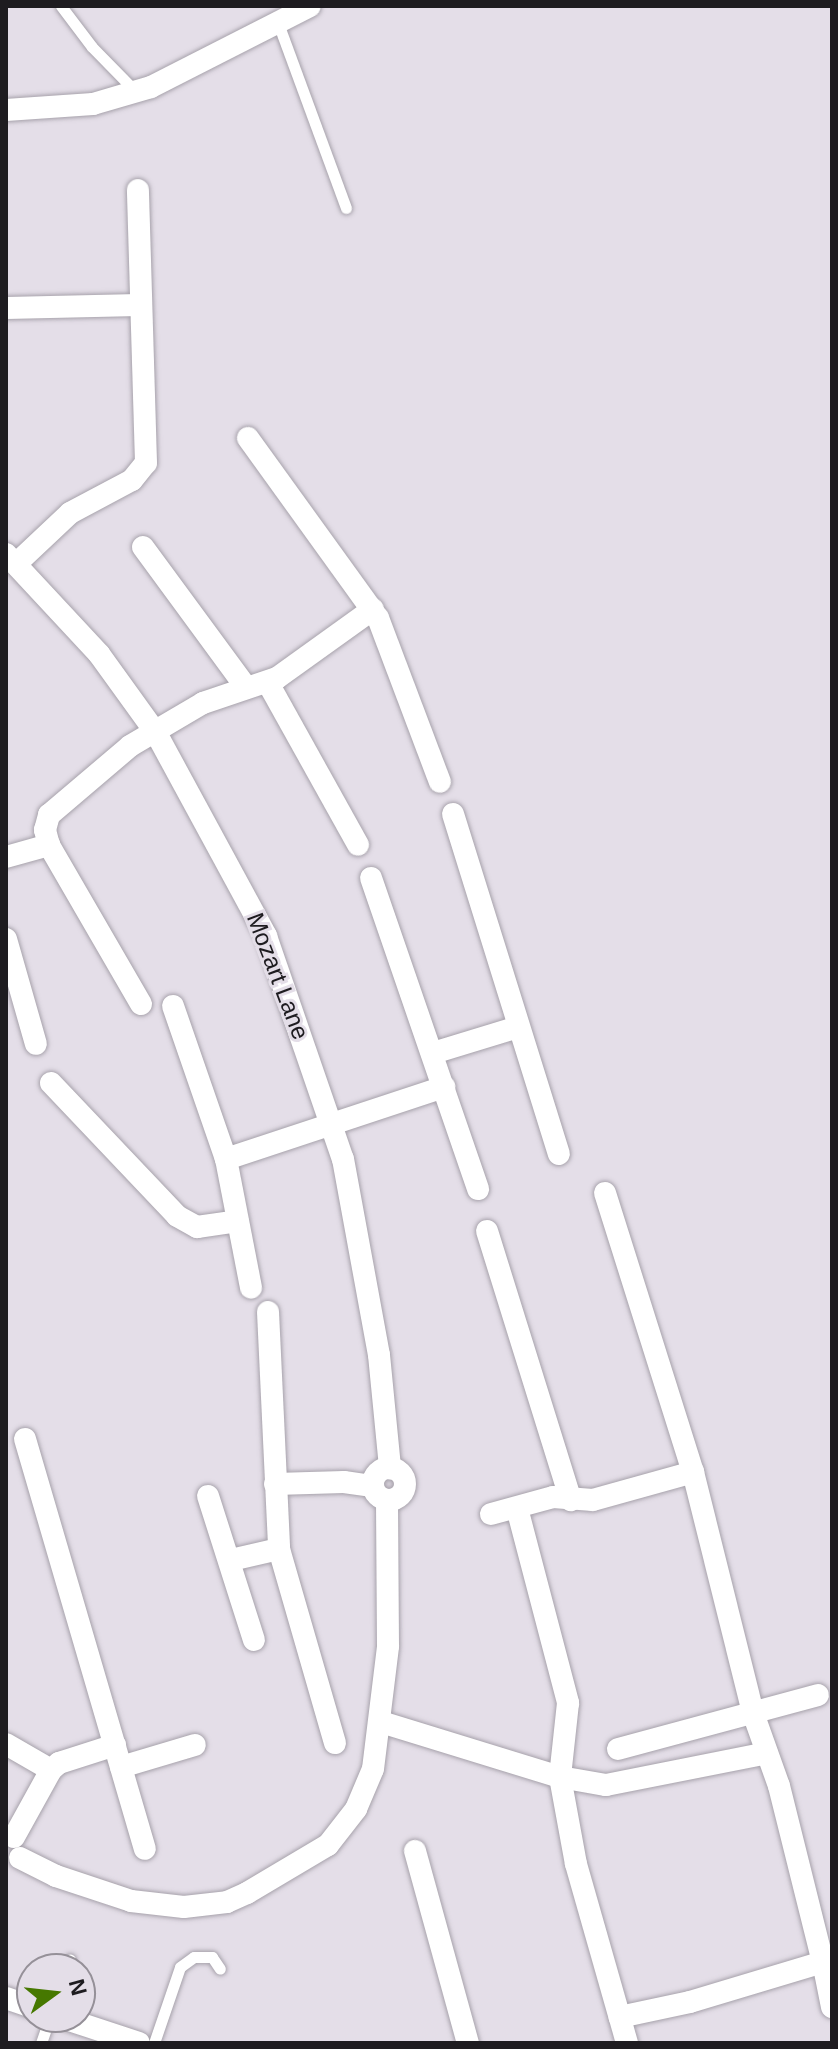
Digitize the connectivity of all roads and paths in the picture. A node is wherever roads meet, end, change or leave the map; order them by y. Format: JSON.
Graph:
{"nodes":[{"id":1,"x":61,"y":6,"type":"edge"},
{"id":2,"x":301,"y":8,"type":"edge"},
{"id":3,"x":278,"y":23,"type":"junction"},
{"id":4,"x":136,"y":92,"type":"junction"},
{"id":5,"x":6,"y":110,"type":"edge"},
{"id":6,"x":138,"y":190,"type":"dead end"},
{"id":7,"x":346,"y":208,"type":"dead end"},
{"id":8,"x":139,"y":305,"type":"junction"},
{"id":9,"x":6,"y":308,"type":"edge"},
{"id":10,"x":248,"y":438,"type":"dead end"},
{"id":11,"x":143,"y":547,"type":"dead end"},
{"id":12,"x":12,"y":558,"type":"edge"},
{"id":13,"x":373,"y":609,"type":"junction"},
{"id":14,"x":268,"y":683,"type":"junction"},
{"id":15,"x":245,"y":686,"type":"junction"},
{"id":16,"x":156,"y":733,"type":"junction"},
{"id":17,"x":440,"y":782,"type":"dead end"},
{"id":18,"x":453,"y":814,"type":"dead end"},
{"id":19,"x":49,"y":845,"type":"junction"},
{"id":20,"x":358,"y":845,"type":"dead end"},
{"id":21,"x":6,"y":857,"type":"edge"},
{"id":22,"x":371,"y":878,"type":"dead end"},
{"id":23,"x":6,"y":939,"type":"edge"},
{"id":24,"x":141,"y":1004,"type":"dead end"},
{"id":25,"x":173,"y":1006,"type":"dead end"},
{"id":26,"x":518,"y":1027,"type":"junction"},
{"id":27,"x":36,"y":1044,"type":"dead end"},
{"id":28,"x":433,"y":1053,"type":"junction"},
{"id":29,"x":51,"y":1083,"type":"dead end"},
{"id":30,"x":444,"y":1087,"type":"junction"},
{"id":31,"x":332,"y":1124,"type":"junction"},
{"id":32,"x":559,"y":1154,"type":"dead end"},
{"id":33,"x":226,"y":1159,"type":"junction"},
{"id":34,"x":478,"y":1189,"type":"dead end"},
{"id":35,"x":605,"y":1193,"type":"dead end"},
{"id":36,"x":238,"y":1221,"type":"junction"},
{"id":37,"x":487,"y":1231,"type":"dead end"},
{"id":38,"x":251,"y":1288,"type":"dead end"},
{"id":39,"x":268,"y":1312,"type":"dead end"},
{"id":40,"x":25,"y":1439,"type":"dead end"},
{"id":41,"x":693,"y":1472,"type":"junction"},
{"id":42,"x":275,"y":1484,"type":"junction"},
{"id":43,"x":380,"y":1493,"type":"junction"},
{"id":44,"x":208,"y":1496,"type":"dead end"},
{"id":45,"x":571,"y":1500,"type":"junction"},
{"id":46,"x":517,"y":1508,"type":"junction"},
{"id":47,"x":491,"y":1514,"type":"dead end"},
{"id":48,"x":279,"y":1549,"type":"junction"},
{"id":49,"x":231,"y":1560,"type":"junction"},
{"id":50,"x":254,"y":1640,"type":"dead end"},
{"id":51,"x":818,"y":1695,"type":"dead end"},
{"id":52,"x":753,"y":1713,"type":"junction"},
{"id":53,"x":381,"y":1722,"type":"junction"},
{"id":54,"x":335,"y":1743,"type":"dead end"},
{"id":55,"x":6,"y":1744,"type":"edge"},
{"id":56,"x":115,"y":1745,"type":"junction"},
{"id":57,"x":195,"y":1745,"type":"dead end"},
{"id":58,"x":618,"y":1749,"type":"dead end"},
{"id":59,"x":767,"y":1753,"type":"junction"},
{"id":60,"x":121,"y":1767,"type":"junction"},
{"id":61,"x":51,"y":1770,"type":"junction"},
{"id":62,"x":560,"y":1777,"type":"junction"},
{"id":63,"x":145,"y":1849,"type":"dead end"},
{"id":64,"x":12,"y":1850,"type":"edge"},
{"id":65,"x":415,"y":1851,"type":"dead end"},
{"id":66,"x":823,"y":1962,"type":"junction"},
{"id":67,"x":220,"y":1969,"type":"dead end"},
{"id":68,"x":832,"y":2007,"type":"edge"},
{"id":69,"x":620,"y":2017,"type":"junction"},
{"id":70,"x":96,"y":2029,"type":"edge"},
{"id":71,"x":139,"y":2043,"type":"edge"},
{"id":72,"x":154,"y":2043,"type":"edge"},
{"id":73,"x":468,"y":2043,"type":"edge"},
{"id":74,"x":627,"y":2043,"type":"edge"}],
"edges":[{"from":1,"to":4,"type":"lane"},
{"from":2,"to":3,"type":"street"},
{"from":3,"to":4,"type":"street"},
{"from":3,"to":7,"type":"lane"},
{"from":4,"to":5,"type":"street"},
{"from":6,"to":8,"type":"street"},
{"from":8,"to":9,"type":"street"},
{"from":8,"to":12,"type":"street"},
{"from":10,"to":13,"type":"street"},
{"from":11,"to":15,"type":"street"},
{"from":12,"to":16,"type":"street","name":"Mozart Lane"},
{"from":13,"to":14,"type":"street"},
{"from":13,"to":17,"type":"street"},
{"from":14,"to":15,"type":"street"},
{"from":14,"to":20,"type":"street"},
{"from":15,"to":16,"type":"street"},
{"from":16,"to":19,"type":"street"},
{"from":16,"to":31,"type":"street","name":"Mozart Lane"},
{"from":18,"to":26,"type":"street"},
{"from":19,"to":21,"type":"street"},
{"from":19,"to":24,"type":"street"},
{"from":22,"to":28,"type":"street"},
{"from":23,"to":27,"type":"street"},
{"from":25,"to":33,"type":"street"},
{"from":26,"to":28,"type":"street"},
{"from":26,"to":32,"type":"street"},
{"from":28,"to":30,"type":"street"},
{"from":29,"to":36,"type":"street"},
{"from":30,"to":31,"type":"street"},
{"from":30,"to":34,"type":"street"},
{"from":31,"to":33,"type":"street"},
{"from":31,"to":43,"type":"street","name":"Mozart Lane"},
{"from":33,"to":36,"type":"street"},
{"from":35,"to":41,"type":"street"},
{"from":36,"to":38,"type":"street"},
{"from":37,"to":45,"type":"street"},
{"from":39,"to":42,"type":"street"},
{"from":40,"to":56,"type":"street"},
{"from":41,"to":45,"type":"street"},
{"from":41,"to":52,"type":"street"},
{"from":42,"to":43,"type":"street"},
{"from":42,"to":48,"type":"street"},
{"from":43,"to":53,"type":"street"},
{"from":44,"to":49,"type":"street"},
{"from":45,"to":46,"type":"street"},
{"from":46,"to":47,"type":"street"},
{"from":46,"to":62,"type":"street"},
{"from":48,"to":49,"type":"street"},
{"from":48,"to":54,"type":"street"},
{"from":49,"to":50,"type":"street"},
{"from":51,"to":52,"type":"street"},
{"from":52,"to":58,"type":"street"},
{"from":52,"to":59,"type":"street"},
{"from":53,"to":62,"type":"street"},
{"from":53,"to":64,"type":"street"},
{"from":55,"to":61,"type":"street"},
{"from":56,"to":60,"type":"street"},
{"from":56,"to":61,"type":"street"},
{"from":57,"to":60,"type":"street"},
{"from":59,"to":62,"type":"street"},
{"from":59,"to":66,"type":"street"},
{"from":60,"to":63,"type":"street"},
{"from":61,"to":64,"type":"street"},
{"from":62,"to":69,"type":"street"},
{"from":65,"to":73,"type":"street"},
{"from":66,"to":68,"type":"street"},
{"from":66,"to":69,"type":"street"},
{"from":67,"to":72,"type":"lane"},
{"from":69,"to":74,"type":"street"},
{"from":70,"to":71,"type":"street"}]}
